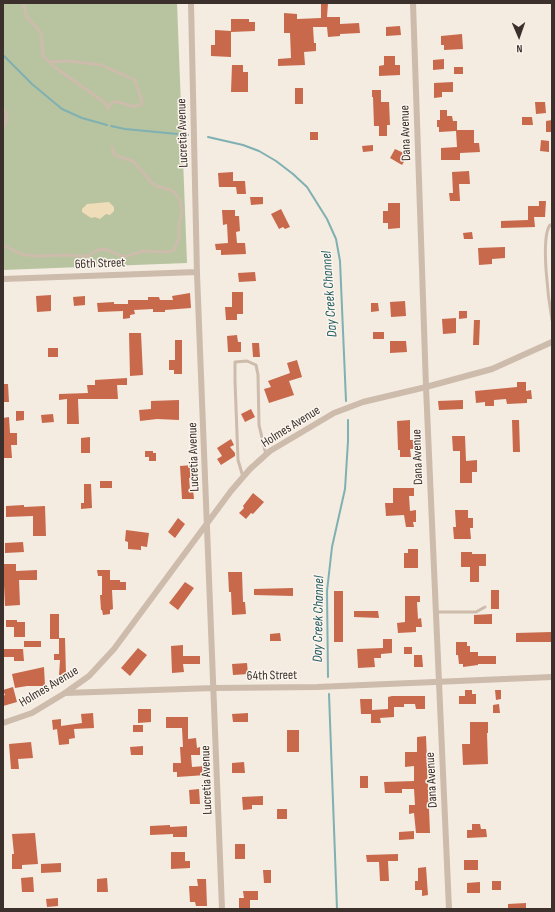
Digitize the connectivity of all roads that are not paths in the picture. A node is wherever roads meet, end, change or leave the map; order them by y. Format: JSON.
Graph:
{"nodes":[{"id":1,"x":23,"y":3,"type":"edge"},
{"id":2,"x":191,"y":3,"type":"edge"},
{"id":3,"x":413,"y":3,"type":"edge"},
{"id":4,"x":49,"y":62,"type":"junction"},
{"id":5,"x":3,"y":108,"type":"edge"},
{"id":6,"x":3,"y":127,"type":"edge"},
{"id":7,"x":112,"y":147,"type":"dead end"},
{"id":8,"x":552,"y":225,"type":"edge"},
{"id":9,"x":3,"y":245,"type":"edge"},
{"id":10,"x":197,"y":272,"type":"junction"},
{"id":11,"x":3,"y":279,"type":"edge"},
{"id":12,"x":550,"y":298,"type":"edge"},
{"id":13,"x":552,"y":320,"type":"edge"},
{"id":14,"x":552,"y":343,"type":"edge"},
{"id":15,"x":426,"y":387,"type":"junction"},
{"id":16,"x":266,"y":455,"type":"junction"},
{"id":17,"x":243,"y":477,"type":"junction"},
{"id":18,"x":207,"y":522,"type":"junction"},
{"id":19,"x":485,"y":607,"type":"dead end"},
{"id":20,"x":436,"y":612,"type":"junction"},
{"id":21,"x":552,"y":677,"type":"edge"},
{"id":22,"x":439,"y":681,"type":"junction"},
{"id":23,"x":214,"y":688,"type":"junction"},
{"id":24,"x":65,"y":693,"type":"junction"},
{"id":25,"x":3,"y":723,"type":"edge"},
{"id":26,"x":222,"y":909,"type":"edge"},
{"id":27,"x":449,"y":909,"type":"edge"}],
"edges":[{"from":1,"to":4,"type":"lane"},
{"from":2,"to":10,"type":"street","name":"Lucretia Avenue"},
{"from":3,"to":15,"type":"street","name":"Dana Avenue"},
{"from":4,"to":4,"type":"lane"},
{"from":5,"to":6,"type":"lane"},
{"from":7,"to":9,"type":"lane"},
{"from":8,"to":12,"type":"lane"},
{"from":10,"to":11,"type":"street","name":"66th Street"},
{"from":10,"to":18,"type":"street","name":"Lucretia Avenue"},
{"from":12,"to":13,"type":"lane"},
{"from":14,"to":15,"type":"street","name":"Holmes Avenue"},
{"from":15,"to":16,"type":"street","name":"Holmes Avenue"},
{"from":15,"to":20,"type":"street","name":"Dana Avenue"},
{"from":16,"to":17,"type":"street","name":"Holmes Avenue"},
{"from":16,"to":17,"type":"lane"},
{"from":17,"to":18,"type":"street","name":"Holmes Avenue"},
{"from":18,"to":23,"type":"street","name":"Lucretia Avenue"},
{"from":18,"to":24,"type":"street","name":"Holmes Avenue"},
{"from":19,"to":20,"type":"lane"},
{"from":20,"to":22,"type":"street","name":"Dana Avenue"},
{"from":21,"to":22,"type":"street","name":"64th Street"},
{"from":22,"to":23,"type":"street","name":"64th Street"},
{"from":22,"to":27,"type":"street","name":"Dana Avenue"},
{"from":23,"to":24,"type":"street","name":"64th Street"},
{"from":23,"to":26,"type":"street","name":"Lucretia Avenue"},
{"from":24,"to":25,"type":"street","name":"Holmes Avenue"}]}
